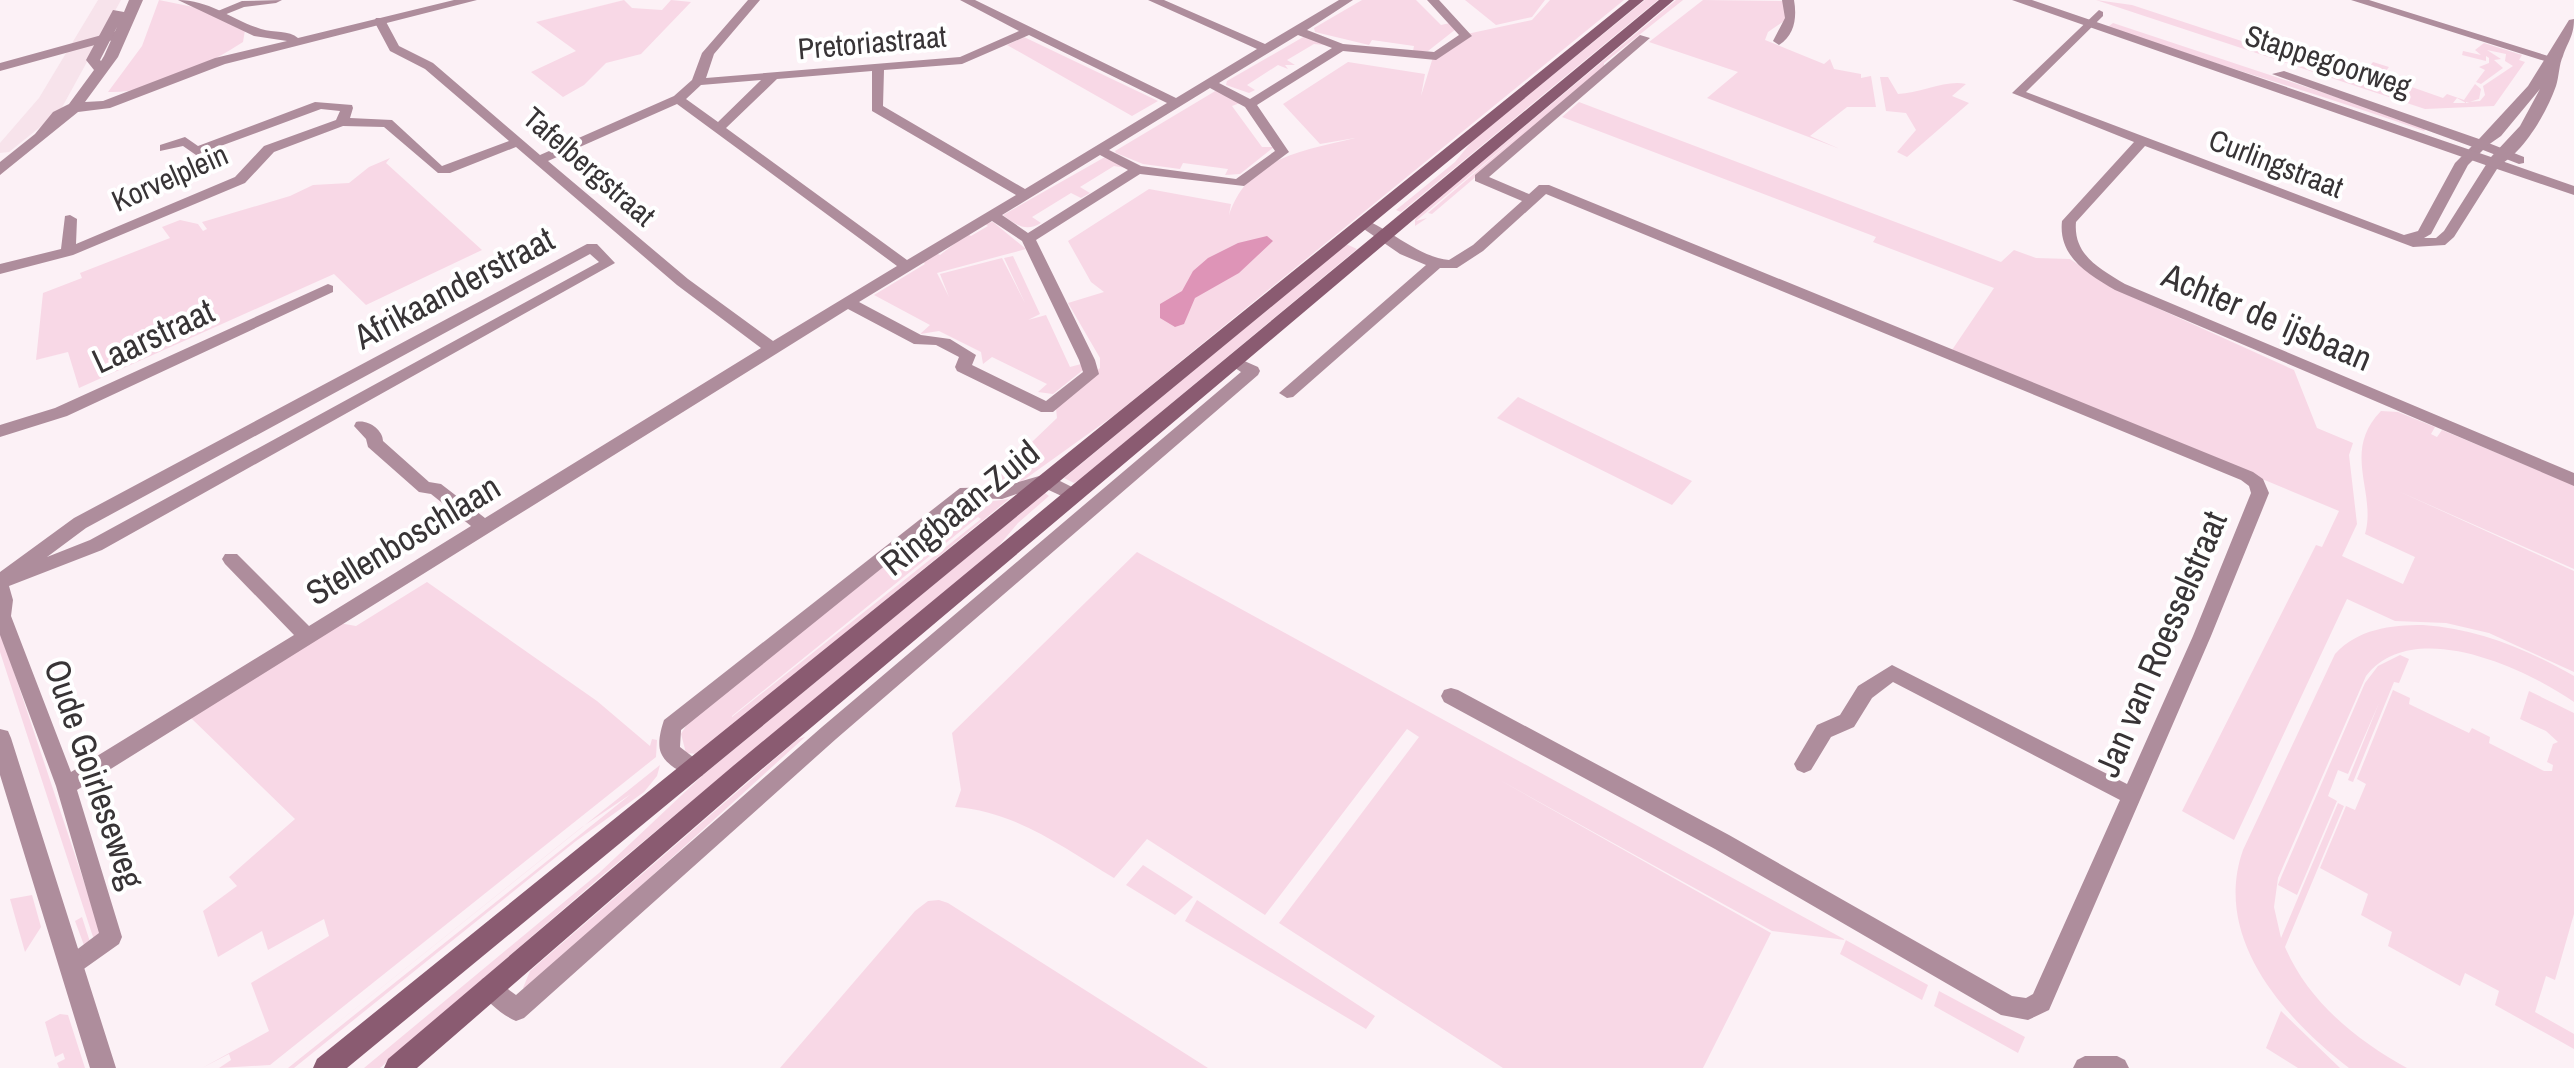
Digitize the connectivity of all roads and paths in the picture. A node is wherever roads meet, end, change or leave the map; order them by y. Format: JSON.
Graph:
{"nodes":[{"id":1,"x":276,"y":0,"type":"edge"},
{"id":2,"x":754,"y":0,"type":"edge"},
{"id":3,"x":966,"y":0,"type":"edge"},
{"id":4,"x":1154,"y":0,"type":"edge"},
{"id":5,"x":1433,"y":0,"type":"edge"},
{"id":6,"x":1637,"y":0,"type":"edge"},
{"id":7,"x":1667,"y":0,"type":"edge"},
{"id":8,"x":1788,"y":0,"type":"edge"},
{"id":9,"x":2020,"y":0,"type":"edge"},
{"id":10,"x":2058,"y":0,"type":"edge"},
{"id":11,"x":2357,"y":0,"type":"edge"},
{"id":12,"x":129,"y":1,"type":"edge"},
{"id":13,"x":194,"y":1,"type":"edge"},
{"id":14,"x":464,"y":1,"type":"edge"},
{"id":15,"x":1342,"y":1,"type":"edge"},
{"id":16,"x":219,"y":14,"type":"junction"},
{"id":17,"x":2094,"y":20,"type":"junction"},
{"id":18,"x":380,"y":21,"type":"junction"},
{"id":19,"x":2574,"y":23,"type":"edge"},
{"id":20,"x":344,"y":30,"type":"junction"},
{"id":21,"x":1297,"y":30,"type":"junction"},
{"id":22,"x":1028,"y":31,"type":"junction"},
{"id":23,"x":259,"y":33,"type":"junction"},
{"id":24,"x":1644,"y":38,"type":"dead end"},
{"id":25,"x":111,"y":41,"type":"junction"},
{"id":26,"x":1780,"y":41,"type":"dead end"},
{"id":27,"x":1340,"y":46,"type":"junction"},
{"id":28,"x":1266,"y":50,"type":"junction"},
{"id":29,"x":2555,"y":60,"type":"junction"},
{"id":30,"x":220,"y":61,"type":"junction"},
{"id":31,"x":0,"y":67,"type":"edge"},
{"id":32,"x":878,"y":67,"type":"junction"},
{"id":33,"x":773,"y":76,"type":"junction"},
{"id":34,"x":698,"y":82,"type":"junction"},
{"id":35,"x":1210,"y":83,"type":"junction"},
{"id":36,"x":678,"y":98,"type":"junction"},
{"id":37,"x":1177,"y":103,"type":"junction"},
{"id":38,"x":1250,"y":104,"type":"junction"},
{"id":39,"x":71,"y":108,"type":"junction"},
{"id":40,"x":342,"y":122,"type":"junction"},
{"id":41,"x":720,"y":127,"type":"junction"},
{"id":42,"x":518,"y":142,"type":"junction"},
{"id":43,"x":2141,"y":142,"type":"junction"},
{"id":44,"x":165,"y":148,"type":"dead end"},
{"id":45,"x":1100,"y":150,"type":"junction"},
{"id":46,"x":2475,"y":150,"type":"junction"},
{"id":47,"x":2499,"y":159,"type":"junction"},
{"id":48,"x":539,"y":160,"type":"junction"},
{"id":49,"x":0,"y":170,"type":"edge"},
{"id":50,"x":1138,"y":170,"type":"junction"},
{"id":51,"x":2574,"y":181,"type":"edge"},
{"id":52,"x":2574,"y":191,"type":"edge"},
{"id":53,"x":1026,"y":194,"type":"junction"},
{"id":54,"x":1532,"y":200,"type":"junction"},
{"id":55,"x":992,"y":215,"type":"junction"},
{"id":56,"x":70,"y":219,"type":"dead end"},
{"id":57,"x":1363,"y":222,"type":"junction"},
{"id":58,"x":1387,"y":233,"type":"junction"},
{"id":59,"x":2395,"y":238,"type":"junction"},
{"id":60,"x":1028,"y":239,"type":"junction"},
{"id":61,"x":1478,"y":248,"type":"junction"},
{"id":62,"x":68,"y":252,"type":"junction"},
{"id":63,"x":1437,"y":263,"type":"junction"},
{"id":64,"x":907,"y":267,"type":"junction"},
{"id":65,"x":0,"y":269,"type":"edge"},
{"id":66,"x":328,"y":288,"type":"dead end"},
{"id":67,"x":848,"y":303,"type":"junction"},
{"id":68,"x":772,"y":348,"type":"junction"},
{"id":69,"x":1233,"y":361,"type":"junction"},
{"id":70,"x":323,"y":392,"type":"junction"},
{"id":71,"x":1287,"y":393,"type":"dead end"},
{"id":72,"x":343,"y":409,"type":"junction"},
{"id":73,"x":362,"y":426,"type":"dead end"},
{"id":74,"x":0,"y":431,"type":"edge"},
{"id":75,"x":1049,"y":480,"type":"junction"},
{"id":76,"x":2574,"y":480,"type":"edge"},
{"id":77,"x":1074,"y":495,"type":"junction"},
{"id":78,"x":486,"y":528,"type":"junction"},
{"id":79,"x":1020,"y":540,"type":"junction"},
{"id":80,"x":1039,"y":552,"type":"junction"},
{"id":81,"x":232,"y":559,"type":"dead end"},
{"id":82,"x":0,"y":583,"type":"edge"},
{"id":83,"x":308,"y":636,"type":"junction"},
{"id":84,"x":1451,"y":696,"type":"dead end"},
{"id":85,"x":809,"y":717,"type":"junction"},
{"id":86,"x":829,"y":733,"type":"junction"},
{"id":87,"x":0,"y":738,"type":"edge"},
{"id":88,"x":1804,"y":764,"type":"dead end"},
{"id":89,"x":694,"y":770,"type":"junction"},
{"id":90,"x":66,"y":786,"type":"junction"},
{"id":91,"x":2132,"y":796,"type":"junction"},
{"id":92,"x":71,"y":967,"type":"junction"},
{"id":93,"x":490,"y":987,"type":"junction"},
{"id":94,"x":104,"y":1068,"type":"edge"},
{"id":95,"x":326,"y":1068,"type":"edge"},
{"id":96,"x":398,"y":1068,"type":"edge"},
{"id":97,"x":2086,"y":1068,"type":"edge"},
{"id":98,"x":2117,"y":1068,"type":"edge"}],
"edges":[{"from":1,"to":16,"type":"street"},
{"from":2,"to":34,"type":"street"},
{"from":3,"to":22,"type":"street"},
{"from":4,"to":28,"type":"street"},
{"from":5,"to":27,"type":"street"},
{"from":6,"to":57,"type":"main road","name":"Ringbaan-Zuid"},
{"from":7,"to":58,"type":"main road","name":"Ringbaan-Zuid"},
{"from":8,"to":26,"type":"street"},
{"from":9,"to":17,"type":"street","name":"Stappegoorweg"},
{"from":10,"to":17,"type":"street","name":"Stappegoorweg"},
{"from":11,"to":29,"type":"street"},
{"from":12,"to":25,"type":"street"},
{"from":13,"to":16,"type":"street"},
{"from":14,"to":18,"type":"street"},
{"from":15,"to":21,"type":"street","name":"Stellenboschlaan"},
{"from":16,"to":23,"type":"street"},
{"from":17,"to":43,"type":"street"},
{"from":17,"to":46,"type":"street","name":"Stappegoorweg"},
{"from":18,"to":20,"type":"street"},
{"from":18,"to":42,"type":"street","name":"Tafelbergstraat"},
{"from":19,"to":29,"type":"street"},
{"from":20,"to":23,"type":"street"},
{"from":20,"to":30,"type":"street"},
{"from":21,"to":27,"type":"street"},
{"from":21,"to":28,"type":"street","name":"Stellenboschlaan"},
{"from":22,"to":32,"type":"street","name":"Pretoriastraat"},
{"from":22,"to":37,"type":"street"},
{"from":23,"to":30,"type":"street"},
{"from":24,"to":54,"type":"street"},
{"from":25,"to":31,"type":"street"},
{"from":25,"to":39,"type":"street"},
{"from":27,"to":38,"type":"street"},
{"from":28,"to":35,"type":"street","name":"Stellenboschlaan"},
{"from":29,"to":46,"type":"street"},
{"from":29,"to":47,"type":"street"},
{"from":30,"to":39,"type":"street"},
{"from":32,"to":33,"type":"street","name":"Pretoriastraat"},
{"from":32,"to":53,"type":"street"},
{"from":33,"to":34,"type":"street","name":"Pretoriastraat"},
{"from":33,"to":41,"type":"street"},
{"from":34,"to":36,"type":"street"},
{"from":35,"to":37,"type":"street","name":"Stellenboschlaan"},
{"from":35,"to":38,"type":"street"},
{"from":36,"to":41,"type":"street"},
{"from":36,"to":48,"type":"street"},
{"from":37,"to":45,"type":"street","name":"Stellenboschlaan"},
{"from":38,"to":50,"type":"street"},
{"from":39,"to":49,"type":"street"},
{"from":40,"to":42,"type":"street","name":"Korvelplein"},
{"from":40,"to":44,"type":"street","name":"Korvelplein"},
{"from":40,"to":62,"type":"street","name":"Korvelplein"},
{"from":41,"to":64,"type":"street"},
{"from":42,"to":48,"type":"street","name":"Tafelbergstraat"},
{"from":43,"to":59,"type":"street","name":"Curlingstraat"},
{"from":43,"to":76,"type":"street","name":"Achter de ijsbaan"},
{"from":45,"to":50,"type":"street"},
{"from":45,"to":53,"type":"street","name":"Stellenboschlaan"},
{"from":46,"to":47,"type":"street","name":"Stappegoorweg"},
{"from":46,"to":59,"type":"street"},
{"from":47,"to":51,"type":"street"},
{"from":47,"to":52,"type":"street"},
{"from":47,"to":59,"type":"street"},
{"from":48,"to":68,"type":"street","name":"Tafelbergstraat"},
{"from":50,"to":60,"type":"street"},
{"from":53,"to":55,"type":"street","name":"Stellenboschlaan"},
{"from":54,"to":61,"type":"street"},
{"from":54,"to":91,"type":"street","name":"Jan van Roesselstraat"},
{"from":55,"to":60,"type":"street"},
{"from":55,"to":64,"type":"street","name":"Stellenboschlaan"},
{"from":56,"to":62,"type":"street","name":"Korvelplein"},
{"from":57,"to":58,"type":"street"},
{"from":57,"to":75,"type":"main road","name":"Ringbaan-Zuid"},
{"from":58,"to":61,"type":"street"},
{"from":58,"to":63,"type":"street"},
{"from":58,"to":69,"type":"main road","name":"Ringbaan-Zuid"},
{"from":60,"to":67,"type":"street"},
{"from":61,"to":63,"type":"street"},
{"from":62,"to":65,"type":"street","name":"Korvelplein"},
{"from":63,"to":71,"type":"street"},
{"from":64,"to":67,"type":"street","name":"Stellenboschlaan"},
{"from":66,"to":74,"type":"street","name":"Laarstraat"},
{"from":67,"to":68,"type":"street","name":"Stellenboschlaan"},
{"from":68,"to":78,"type":"street","name":"Stellenboschlaan"},
{"from":69,"to":77,"type":"main road","name":"Ringbaan-Zuid"},
{"from":69,"to":80,"type":"street"},
{"from":70,"to":72,"type":"street"},
{"from":70,"to":72,"type":"street","name":"Afrikaanderstraat"},
{"from":70,"to":82,"type":"street","name":"Afrikaanderstraat"},
{"from":72,"to":82,"type":"street","name":"Afrikaanderstraat"},
{"from":73,"to":78,"type":"street"},
{"from":75,"to":77,"type":"street"},
{"from":75,"to":89,"type":"main road","name":"Ringbaan-Zuid"},
{"from":75,"to":89,"type":"street","name":"Ringbaan-Zuid"},
{"from":77,"to":79,"type":"main road","name":"Ringbaan-Zuid"},
{"from":78,"to":83,"type":"street","name":"Stellenboschlaan"},
{"from":79,"to":80,"type":"street","name":"Ringbaan-Zuid"},
{"from":79,"to":85,"type":"main road","name":"Ringbaan-Zuid"},
{"from":80,"to":86,"type":"street"},
{"from":81,"to":83,"type":"street"},
{"from":82,"to":90,"type":"street","name":"Oude Goirleseweg"},
{"from":83,"to":90,"type":"street","name":"Stellenboschlaan"},
{"from":84,"to":91,"type":"street","name":"Jan van Roesselstraat"},
{"from":85,"to":86,"type":"street"},
{"from":85,"to":93,"type":"main road","name":"Ringbaan-Zuid"},
{"from":86,"to":93,"type":"street"},
{"from":87,"to":92,"type":"street"},
{"from":88,"to":91,"type":"street"},
{"from":89,"to":95,"type":"main road","name":"Ringbaan-Zuid"},
{"from":90,"to":92,"type":"street","name":"Oude Goirleseweg"},
{"from":92,"to":94,"type":"street"},
{"from":93,"to":96,"type":"main road","name":"Ringbaan-Zuid"},
{"from":97,"to":98,"type":"street"}]}
